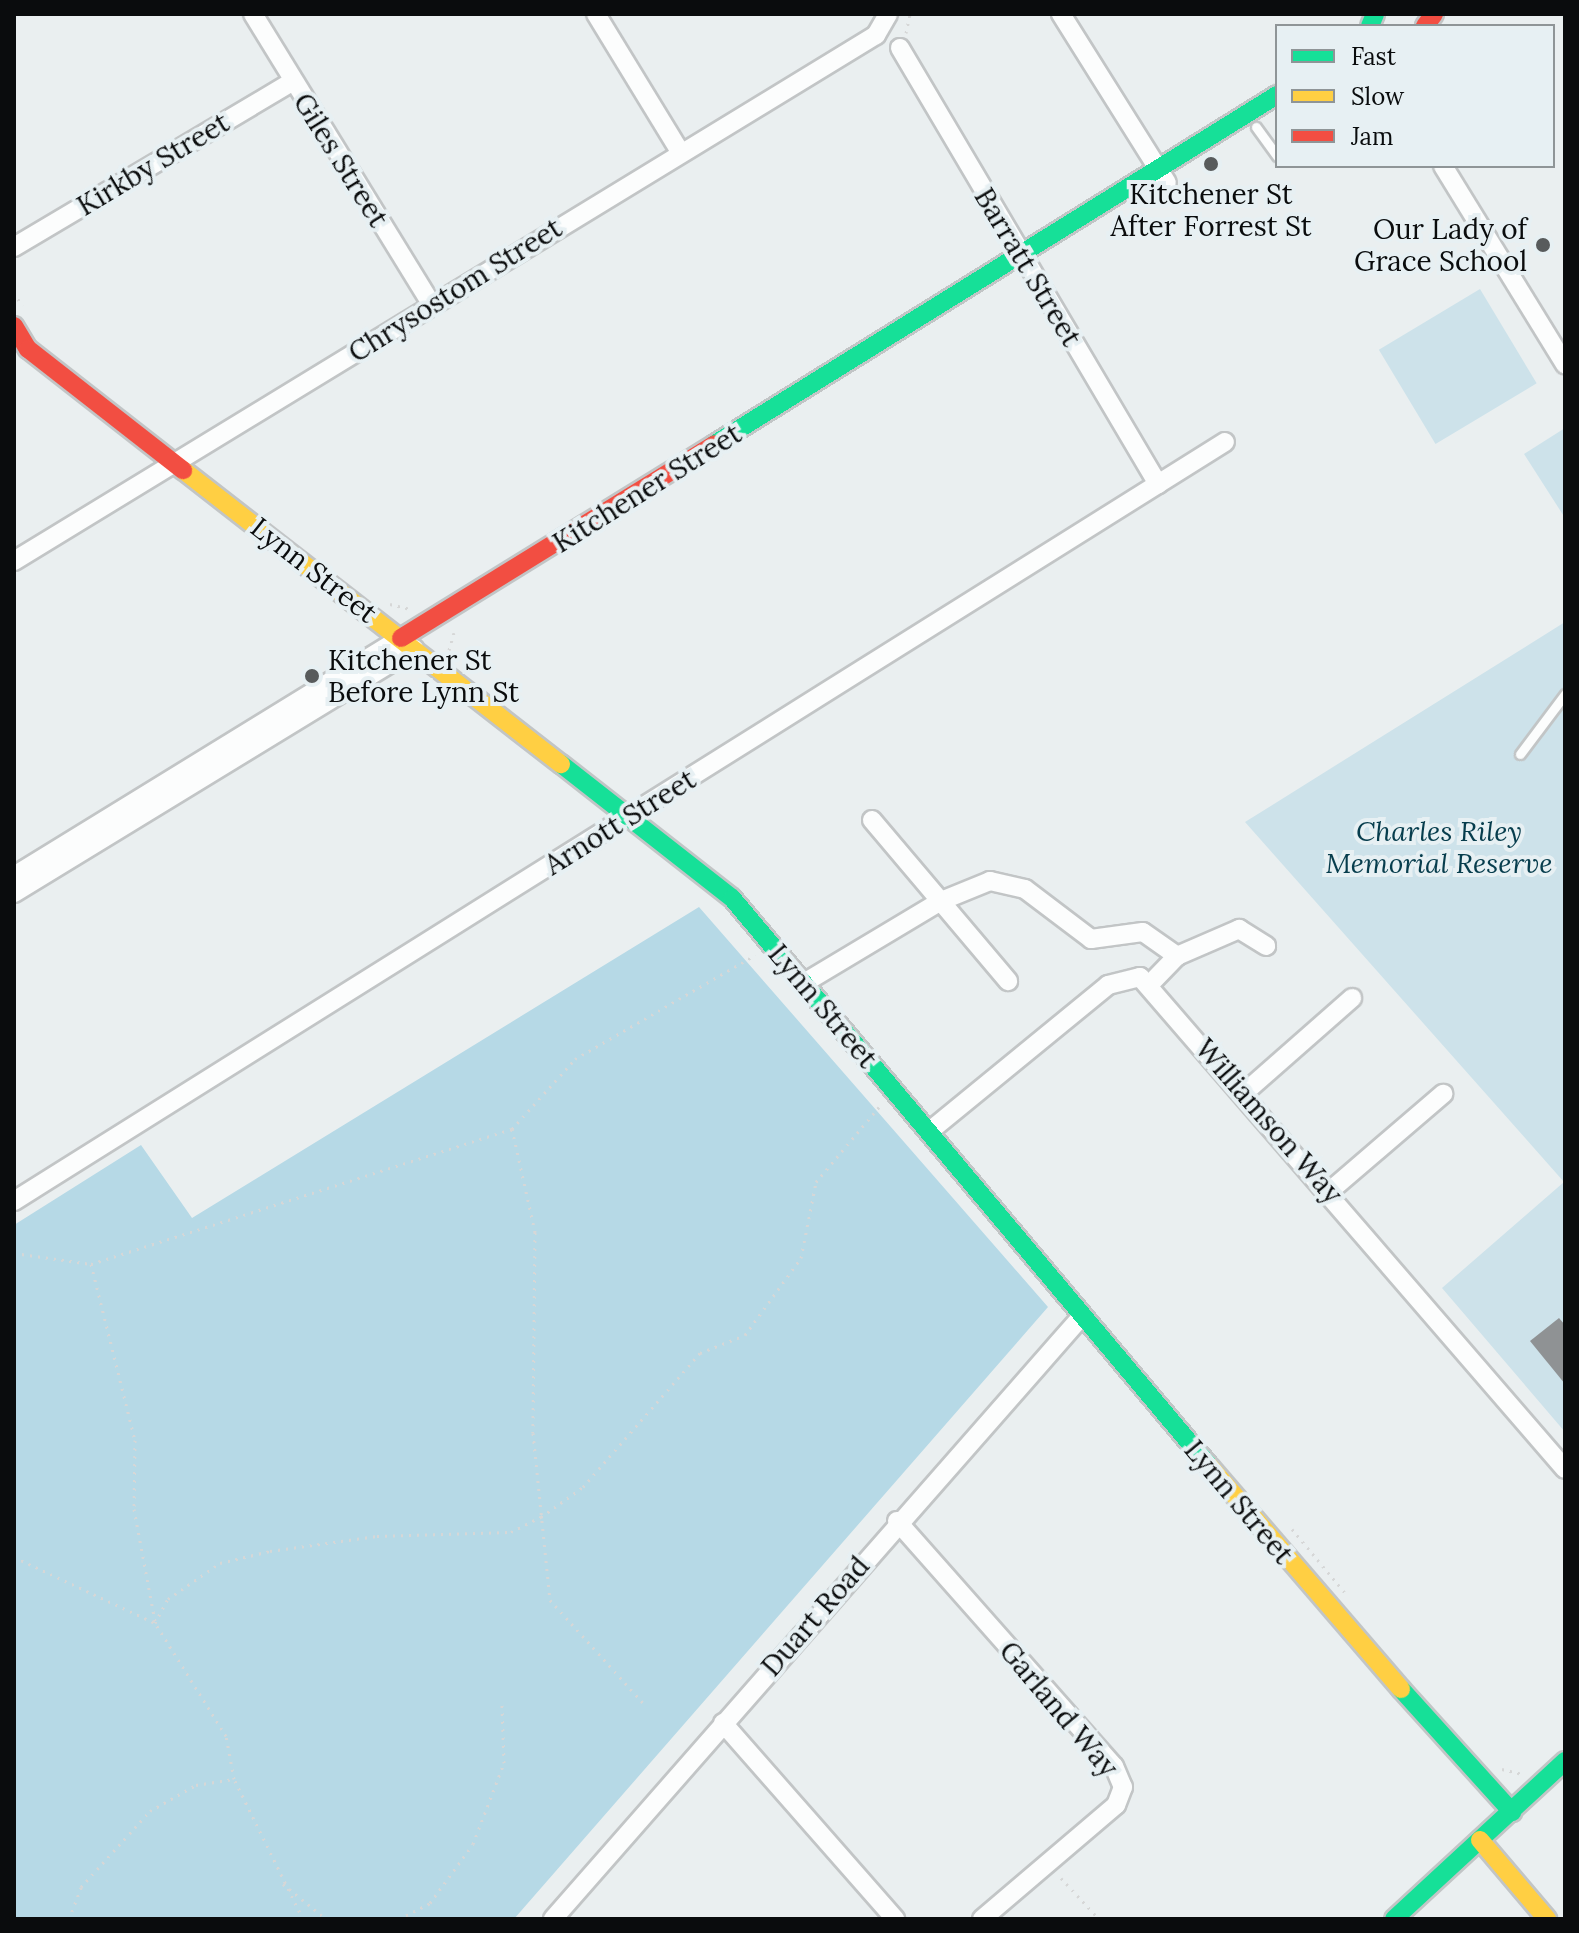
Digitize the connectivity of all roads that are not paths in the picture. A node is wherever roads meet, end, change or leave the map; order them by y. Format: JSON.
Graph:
{"nodes":[{"id":1,"x":253,"y":14,"type":"edge"},
{"id":2,"x":596,"y":14,"type":"edge"},
{"id":3,"x":888,"y":14,"type":"edge"},
{"id":4,"x":1061,"y":14,"type":"edge"},
{"id":5,"x":900,"y":48,"type":"dead end"},
{"id":6,"x":292,"y":82,"type":"junction"},
{"id":7,"x":1275,"y":96,"type":"edge"},
{"id":8,"x":1275,"y":115,"type":"edge"},
{"id":9,"x":1256,"y":127,"type":"junction"},
{"id":10,"x":679,"y":150,"type":"junction"},
{"id":11,"x":1275,"y":153,"type":"edge"},
{"id":12,"x":1444,"y":168,"type":"edge"},
{"id":13,"x":1162,"y":177,"type":"junction"},
{"id":14,"x":14,"y":247,"type":"edge"},
{"id":15,"x":1023,"y":262,"type":"junction"},
{"id":16,"x":432,"y":305,"type":"junction"},
{"id":17,"x":14,"y":326,"type":"edge"},
{"id":18,"x":1565,"y":364,"type":"edge"},
{"id":19,"x":1225,"y":442,"type":"dead end"},
{"id":20,"x":176,"y":461,"type":"junction"},
{"id":21,"x":1158,"y":484,"type":"junction"},
{"id":22,"x":14,"y":561,"type":"edge"},
{"id":23,"x":407,"y":643,"type":"junction"},
{"id":24,"x":1565,"y":694,"type":"edge"},
{"id":25,"x":1520,"y":754,"type":"dead end"},
{"id":26,"x":630,"y":816,"type":"junction"},
{"id":27,"x":872,"y":820,"type":"dead end"},
{"id":28,"x":14,"y":876,"type":"edge"},
{"id":29,"x":14,"y":893,"type":"edge"},
{"id":30,"x":941,"y":901,"type":"junction"},
{"id":31,"x":1266,"y":946,"type":"dead end"},
{"id":32,"x":1177,"y":956,"type":"junction"},
{"id":33,"x":1008,"y":981,"type":"dead end"},
{"id":34,"x":804,"y":983,"type":"junction"},
{"id":35,"x":1150,"y":984,"type":"junction"},
{"id":36,"x":1352,"y":998,"type":"dead end"},
{"id":37,"x":1244,"y":1093,"type":"junction"},
{"id":38,"x":1443,"y":1094,"type":"dead end"},
{"id":39,"x":931,"y":1130,"type":"junction"},
{"id":40,"x":1331,"y":1190,"type":"junction"},
{"id":41,"x":14,"y":1201,"type":"edge"},
{"id":42,"x":1082,"y":1316,"type":"junction"},
{"id":43,"x":1565,"y":1469,"type":"edge"},
{"id":44,"x":897,"y":1521,"type":"junction"},
{"id":45,"x":723,"y":1723,"type":"junction"},
{"id":46,"x":1565,"y":1761,"type":"edge"},
{"id":47,"x":1512,"y":1812,"type":"junction"},
{"id":48,"x":1480,"y":1840,"type":"junction"},
{"id":49,"x":553,"y":1919,"type":"edge"},
{"id":50,"x":895,"y":1919,"type":"edge"},
{"id":51,"x":982,"y":1919,"type":"edge"},
{"id":52,"x":1394,"y":1919,"type":"edge"},
{"id":53,"x":1547,"y":1919,"type":"edge"}],
"edges":[{"from":1,"to":6,"type":"street","name":"Giles Street"},
{"from":2,"to":10,"type":"street"},
{"from":3,"to":10,"type":"street","name":"Chrysostom Street"},
{"from":4,"to":13,"type":"street"},
{"from":5,"to":15,"type":"street","name":"Barratt Street"},
{"from":6,"to":14,"type":"street","name":"Kirkby Street"},
{"from":6,"to":16,"type":"street","name":"Giles Street"},
{"from":7,"to":13,"type":"main road","name":"Kitchener Street"},
{"from":8,"to":9,"type":"main road","name":"Kitchener Street"},
{"from":9,"to":11,"type":"lane"},
{"from":9,"to":13,"type":"main road","name":"Kitchener Street"},
{"from":10,"to":16,"type":"street","name":"Chrysostom Street"},
{"from":12,"to":18,"type":"street"},
{"from":13,"to":15,"type":"main road","name":"Kitchener Street"},
{"from":15,"to":21,"type":"street","name":"Barratt Street"},
{"from":15,"to":23,"type":"main road","name":"Kitchener Street"},
{"from":16,"to":20,"type":"street","name":"Chrysostom Street"},
{"from":17,"to":20,"type":"main road","name":"Lynn Street"},
{"from":19,"to":21,"type":"street","name":"Arnott Street"},
{"from":20,"to":22,"type":"street","name":"Chrysostom Street"},
{"from":20,"to":23,"type":"main road","name":"Lynn Street"},
{"from":21,"to":26,"type":"street","name":"Arnott Street"},
{"from":23,"to":26,"type":"main road","name":"Lynn Street"},
{"from":23,"to":28,"type":"street","name":"Kitchener Street"},
{"from":23,"to":29,"type":"street","name":"Kitchener Street"},
{"from":24,"to":25,"type":"lane"},
{"from":26,"to":34,"type":"main road","name":"Lynn Street"},
{"from":26,"to":41,"type":"street","name":"Arnott Street"},
{"from":27,"to":30,"type":"street"},
{"from":30,"to":32,"type":"street"},
{"from":30,"to":33,"type":"street"},
{"from":30,"to":34,"type":"street"},
{"from":31,"to":32,"type":"street"},
{"from":32,"to":35,"type":"street"},
{"from":34,"to":39,"type":"main road","name":"Lynn Street"},
{"from":35,"to":37,"type":"street","name":"Williamson Way"},
{"from":35,"to":39,"type":"street"},
{"from":36,"to":37,"type":"street"},
{"from":37,"to":40,"type":"street","name":"Williamson Way"},
{"from":38,"to":40,"type":"street"},
{"from":39,"to":42,"type":"main road","name":"Lynn Street"},
{"from":40,"to":43,"type":"street","name":"Williamson Way"},
{"from":42,"to":44,"type":"street","name":"Duart Road"},
{"from":42,"to":47,"type":"main road","name":"Lynn Street"},
{"from":44,"to":45,"type":"street","name":"Duart Road"},
{"from":44,"to":51,"type":"street","name":"Garland Way"},
{"from":45,"to":49,"type":"street","name":"Duart Road"},
{"from":45,"to":50,"type":"street"},
{"from":46,"to":47,"type":"main road"},
{"from":47,"to":48,"type":"main road"},
{"from":48,"to":52,"type":"main road"},
{"from":48,"to":53,"type":"main road"}]}
